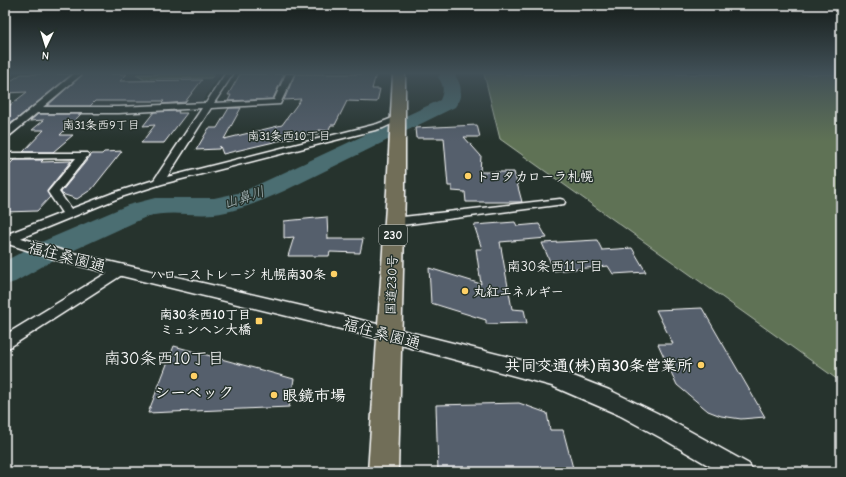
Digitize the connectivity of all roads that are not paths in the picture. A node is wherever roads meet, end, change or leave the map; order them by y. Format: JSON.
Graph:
{"nodes":[{"id":1,"x":51,"y":96,"type":"edge"},
{"id":2,"x":214,"y":96,"type":"edge"},
{"id":3,"x":279,"y":96,"type":"edge"},
{"id":4,"x":399,"y":96,"type":"edge"},
{"id":5,"x":208,"y":106,"type":"junction"},
{"id":6,"x":34,"y":110,"type":"junction"},
{"id":7,"x":398,"y":125,"type":"junction"},
{"id":8,"x":5,"y":135,"type":"edge"},
{"id":9,"x":5,"y":156,"type":"edge"},
{"id":10,"x":158,"y":182,"type":"junction"},
{"id":11,"x":560,"y":202,"type":"dead end"},
{"id":12,"x":68,"y":214,"type":"junction"},
{"id":13,"x":394,"y":222,"type":"junction"},
{"id":14,"x":6,"y":239,"type":"edge"},
{"id":15,"x":120,"y":270,"type":"junction"},
{"id":16,"x":389,"y":335,"type":"junction"},
{"id":17,"x":5,"y":343,"type":"edge"},
{"id":18,"x":383,"y":472,"type":"edge"},
{"id":19,"x":742,"y":472,"type":"edge"}],
"edges":[{"from":1,"to":6,"type":"street"},
{"from":2,"to":5,"type":"street"},
{"from":3,"to":5,"type":"street"},
{"from":4,"to":7,"type":"highway","name":"国道230号","number":"230"},
{"from":5,"to":6,"type":"street"},
{"from":5,"to":10,"type":"street"},
{"from":6,"to":8,"type":"street"},
{"from":7,"to":10,"type":"street"},
{"from":7,"to":13,"type":"highway","name":"国道230号","number":"230"},
{"from":9,"to":12,"type":"street"},
{"from":10,"to":12,"type":"street"},
{"from":11,"to":13,"type":"street"},
{"from":12,"to":14,"type":"street"},
{"from":13,"to":16,"type":"highway","name":"国道230号","number":"230"},
{"from":14,"to":15,"type":"street","name":"福住桑園通"},
{"from":15,"to":16,"type":"street","name":"福住桑園通"},
{"from":15,"to":17,"type":"street"},
{"from":16,"to":18,"type":"highway","name":"国道230号","number":"230"},
{"from":16,"to":19,"type":"street","name":"福住桑園通"}]}
